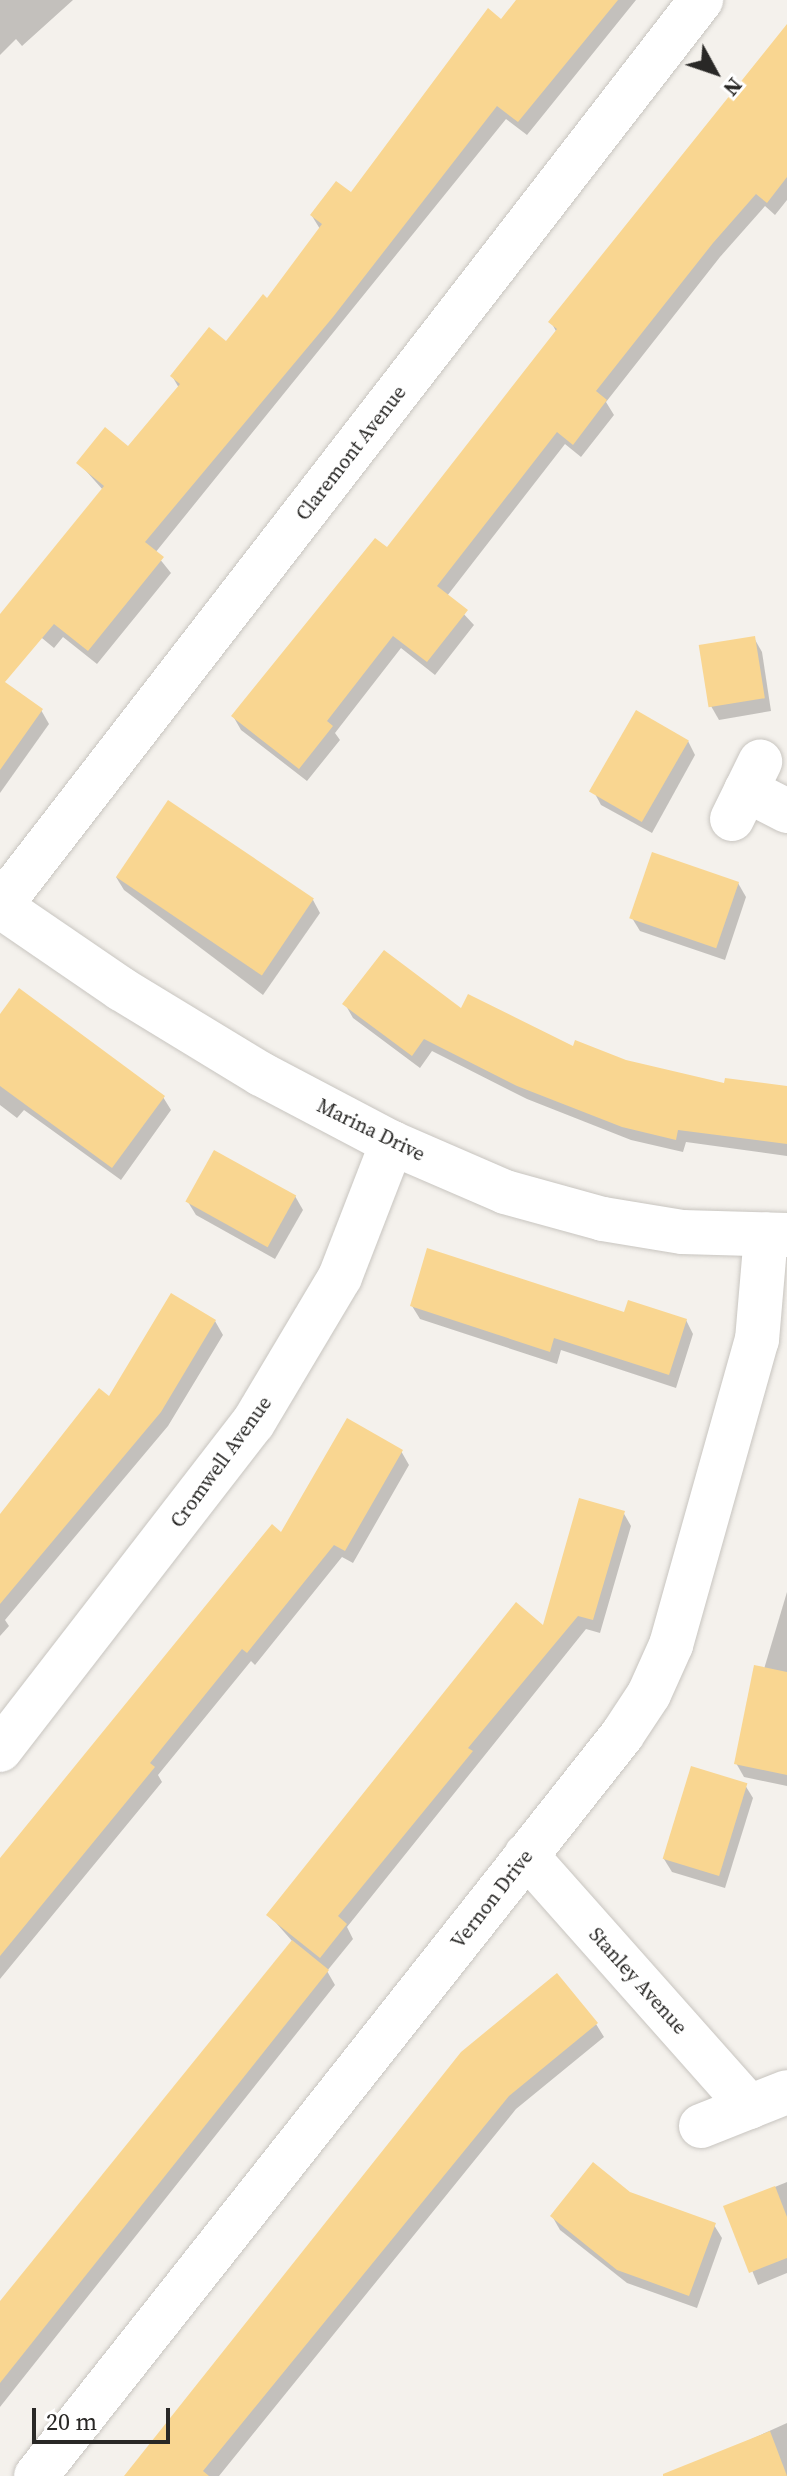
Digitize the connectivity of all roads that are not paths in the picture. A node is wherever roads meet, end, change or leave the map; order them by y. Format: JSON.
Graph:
{"nodes":[{"id":1,"x":701,"y":0,"type":"edge"},
{"id":2,"x":746,"y":790,"type":"dead end"},
{"id":3,"x":787,"y":811,"type":"edge"},
{"id":4,"x":0,"y":906,"type":"edge"},
{"id":5,"x":392,"y":1143,"type":"junction"},
{"id":6,"x":776,"y":1234,"type":"edge"},
{"id":7,"x":0,"y":1750,"type":"edge"},
{"id":8,"x":526,"y":1855,"type":"junction"},
{"id":9,"x":768,"y":2100,"type":"edge"},
{"id":10,"x":701,"y":2126,"type":"dead end"},
{"id":11,"x":36,"y":2476,"type":"edge"}],
"edges":[{"from":1,"to":4,"type":"street","name":"Claremont Avenue"},
{"from":2,"to":3,"type":"street"},
{"from":4,"to":5,"type":"street","name":"Marina Drive"},
{"from":5,"to":6,"type":"street","name":"Marina Drive"},
{"from":5,"to":7,"type":"street","name":"Cromwell Avenue"},
{"from":6,"to":8,"type":"street","name":"Vernon Drive"},
{"from":8,"to":9,"type":"street","name":"Stanley Avenue"},
{"from":8,"to":11,"type":"street","name":"Vernon Drive"},
{"from":9,"to":10,"type":"street","name":"Stanley Avenue"}]}
